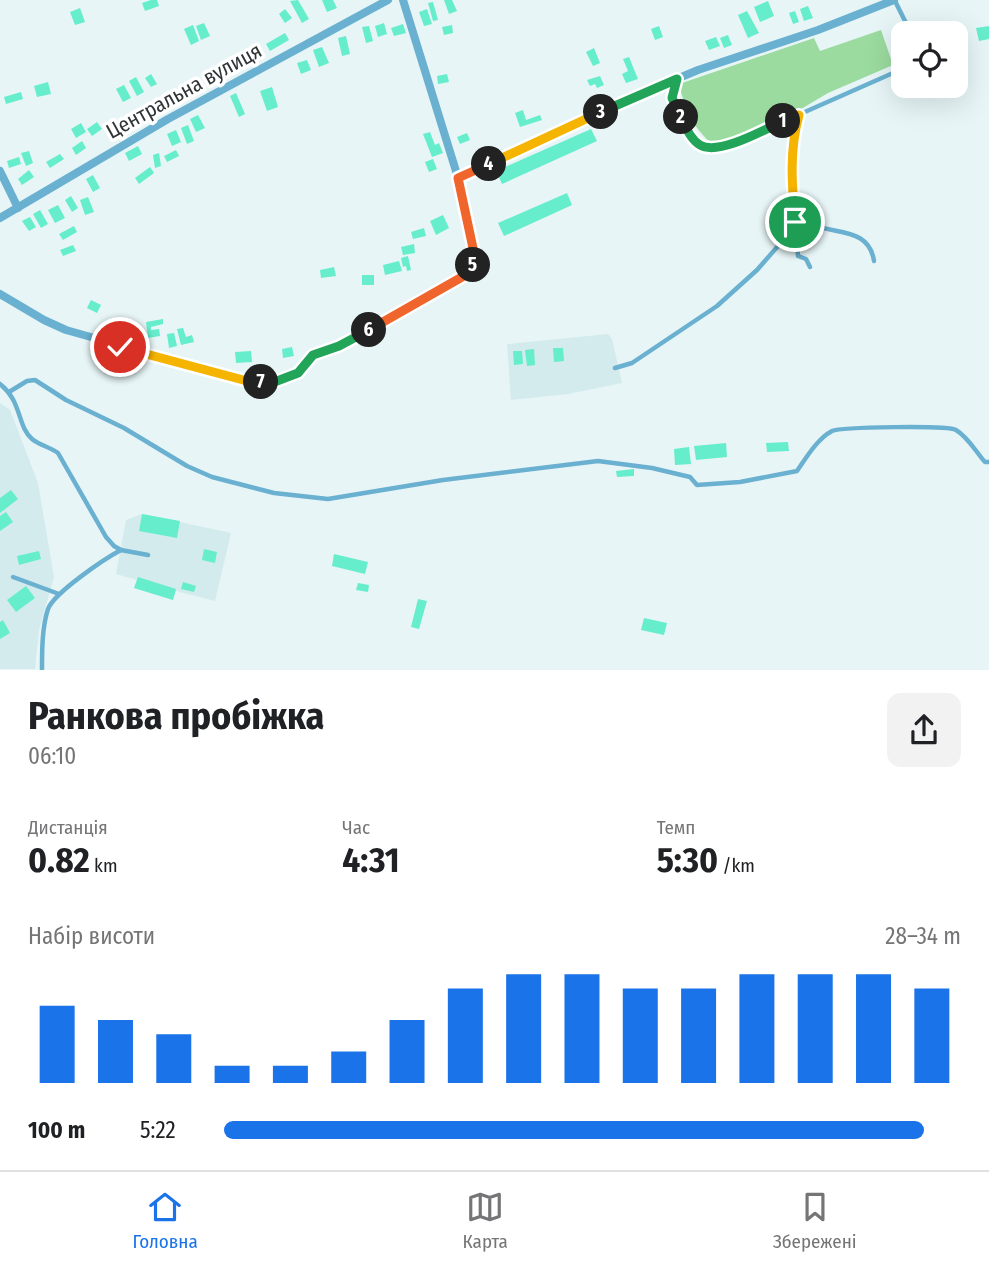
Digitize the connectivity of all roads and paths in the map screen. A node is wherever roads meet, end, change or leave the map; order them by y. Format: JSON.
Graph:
{"nodes":[{"id":1,"x":388,"y":0,"type":"edge"},
{"id":2,"x":403,"y":0,"type":"edge"},
{"id":3,"x":895,"y":1,"type":"edge"},
{"id":4,"x":905,"y":21,"type":"edge"},
{"id":5,"x":891,"y":73,"type":"edge"},
{"id":6,"x":677,"y":79,"type":"junction"},
{"id":7,"x":799,"y":115,"type":"junction"},
{"id":8,"x":0,"y":172,"type":"edge"},
{"id":9,"x":458,"y":178,"type":"junction"},
{"id":10,"x":18,"y":208,"type":"junction"},
{"id":11,"x":794,"y":208,"type":"junction"},
{"id":12,"x":0,"y":218,"type":"edge"},
{"id":13,"x":795,"y":222,"type":"junction"},
{"id":14,"x":874,"y":261,"type":"dead end"},
{"id":15,"x":810,"y":267,"type":"dead end"},
{"id":16,"x":0,"y":293,"type":"edge"},
{"id":17,"x":615,"y":368,"type":"dead end"},
{"id":18,"x":0,"y":384,"type":"edge"},
{"id":19,"x":9,"y":392,"type":"junction"},
{"id":20,"x":989,"y":462,"type":"edge"},
{"id":21,"x":121,"y":550,"type":"junction"},
{"id":22,"x":148,"y":555,"type":"dead end"},
{"id":23,"x":13,"y":577,"type":"dead end"},
{"id":24,"x":60,"y":595,"type":"junction"},
{"id":25,"x":42,"y":670,"type":"edge"}],
"edges":[{"from":1,"to":10,"type":"street","name":"Центральна вулиця"},
{"from":2,"to":9,"type":"street"},
{"from":3,"to":4,"type":"lane"},
{"from":3,"to":6,"type":"street"},
{"from":5,"to":7,"type":"lane"},
{"from":6,"to":7,"type":"lane"},
{"from":6,"to":9,"type":"street"},
{"from":7,"to":11,"type":"lane"},
{"from":8,"to":10,"type":"street"},
{"from":9,"to":16,"type":"street"},
{"from":10,"to":12,"type":"street","name":"Центральна вулиця"},
{"from":11,"to":13,"type":"lane"},
{"from":11,"to":14,"type":"lane"},
{"from":13,"to":15,"type":"lane"},
{"from":13,"to":17,"type":"lane"},
{"from":18,"to":19,"type":"lane"},
{"from":19,"to":20,"type":"lane"},
{"from":19,"to":21,"type":"lane"},
{"from":21,"to":22,"type":"lane"},
{"from":21,"to":24,"type":"lane"},
{"from":23,"to":24,"type":"lane"},
{"from":24,"to":25,"type":"lane"}]}
